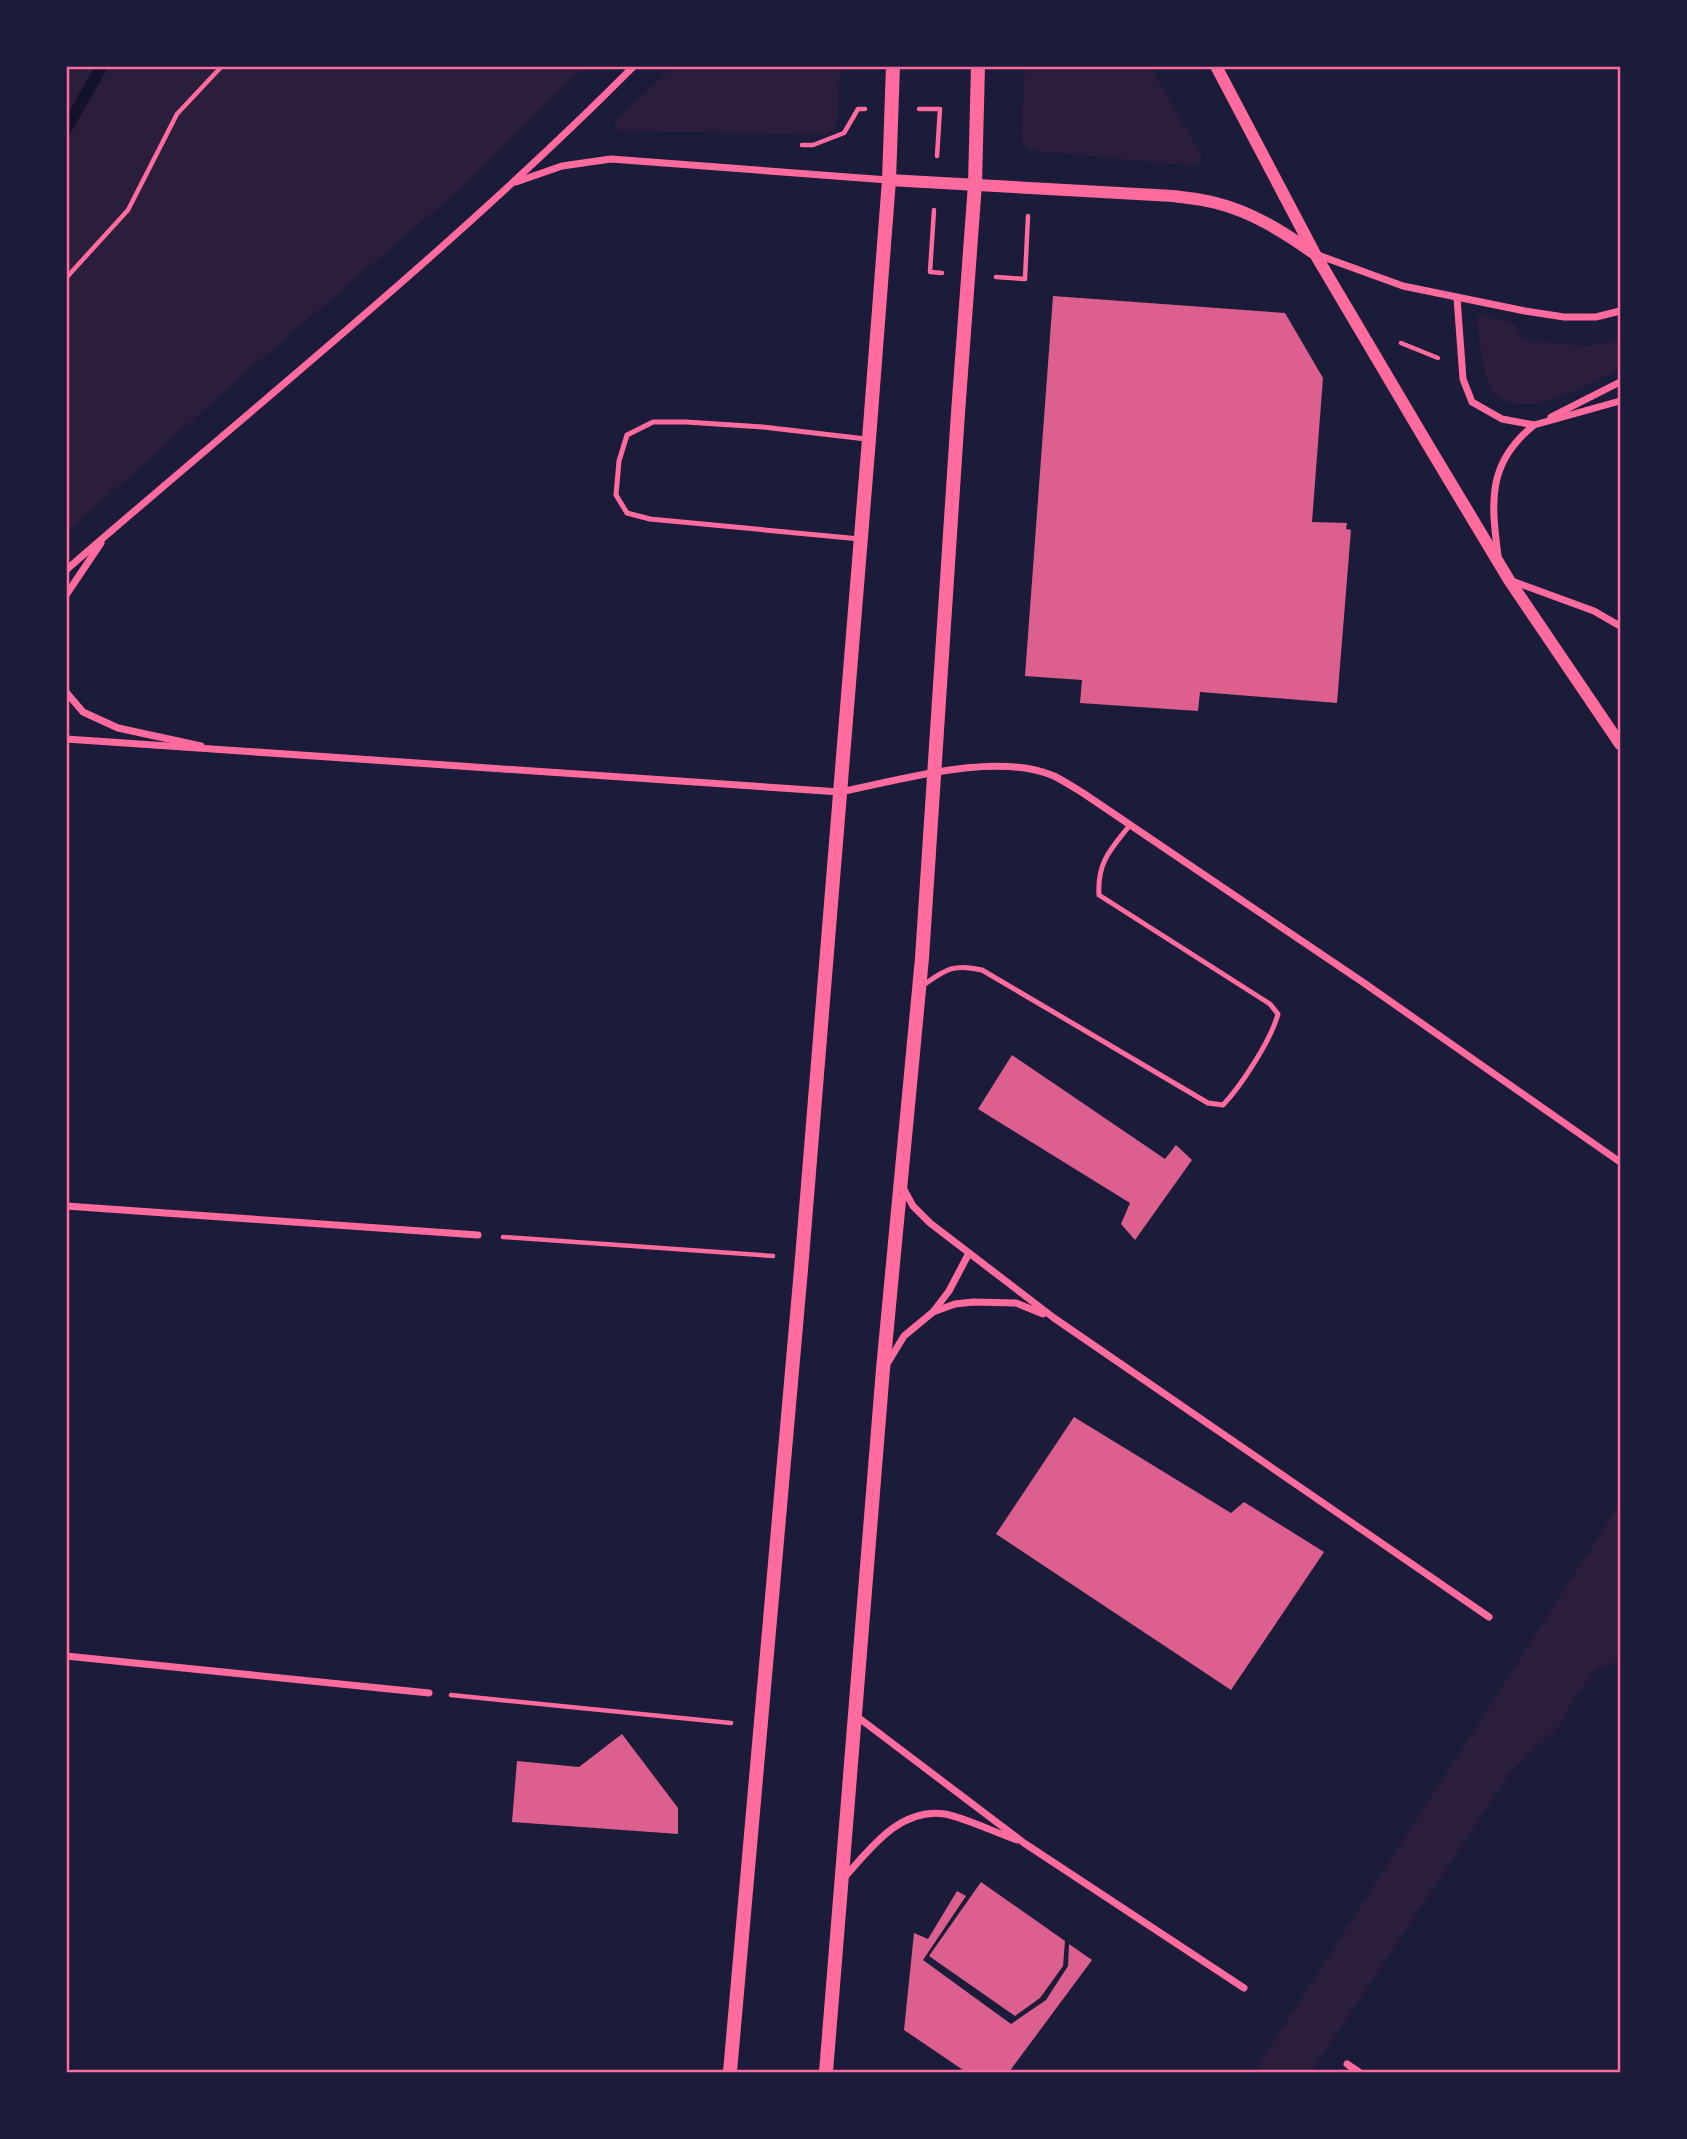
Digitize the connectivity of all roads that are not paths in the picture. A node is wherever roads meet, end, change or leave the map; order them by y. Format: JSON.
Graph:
{"nodes":[{"id":1,"x":634,"y":66,"type":"edge"},
{"id":2,"x":893,"y":66,"type":"edge"},
{"id":3,"x":978,"y":66,"type":"edge"},
{"id":4,"x":1216,"y":66,"type":"edge"},
{"id":5,"x":889,"y":180,"type":"junction"},
{"id":6,"x":513,"y":183,"type":"junction"},
{"id":7,"x":975,"y":184,"type":"junction"},
{"id":8,"x":1315,"y":254,"type":"junction"},
{"id":9,"x":1457,"y":298,"type":"junction"},
{"id":10,"x":1620,"y":311,"type":"edge"},
{"id":11,"x":1620,"y":382,"type":"edge"},
{"id":12,"x":1620,"y":401,"type":"edge"},
{"id":13,"x":1534,"y":425,"type":"junction"},
{"id":14,"x":869,"y":439,"type":"junction"},
{"id":15,"x":108,"y":534,"type":"junction"},
{"id":16,"x":860,"y":540,"type":"junction"},
{"id":17,"x":1499,"y":560,"type":"junction"},
{"id":18,"x":66,"y":570,"type":"edge"},
{"id":19,"x":1509,"y":580,"type":"junction"},
{"id":20,"x":66,"y":595,"type":"edge"},
{"id":21,"x":1620,"y":626,"type":"edge"},
{"id":22,"x":66,"y":692,"type":"edge"},
{"id":23,"x":66,"y":739,"type":"edge"},
{"id":24,"x":1620,"y":744,"type":"edge"},
{"id":25,"x":228,"y":751,"type":"junction"},
{"id":26,"x":936,"y":773,"type":"junction"},
{"id":27,"x":839,"y":792,"type":"junction"},
{"id":28,"x":1130,"y":825,"type":"junction"},
{"id":29,"x":920,"y":988,"type":"junction"},
{"id":30,"x":1620,"y":1162,"type":"edge"},
{"id":31,"x":901,"y":1183,"type":"junction"},
{"id":32,"x":66,"y":1206,"type":"edge"},
{"id":33,"x":478,"y":1235,"type":"road end"},
{"id":34,"x":969,"y":1254,"type":"junction"},
{"id":35,"x":933,"y":1312,"type":"junction"},
{"id":36,"x":1054,"y":1318,"type":"junction"},
{"id":37,"x":883,"y":1369,"type":"junction"},
{"id":38,"x":1489,"y":1618,"type":"dead end"},
{"id":39,"x":66,"y":1656,"type":"edge"},
{"id":40,"x":429,"y":1693,"type":"road end"},
{"id":41,"x":855,"y":1714,"type":"junction"},
{"id":42,"x":1024,"y":1843,"type":"junction"},
{"id":43,"x":840,"y":1883,"type":"junction"},
{"id":44,"x":1244,"y":1988,"type":"dead end"},
{"id":45,"x":1348,"y":2064,"type":"dead end"},
{"id":46,"x":730,"y":2073,"type":"edge"},
{"id":47,"x":826,"y":2073,"type":"edge"},
{"id":48,"x":1359,"y":2073,"type":"edge"}],
"edges":[{"from":1,"to":6,"type":"street"},
{"from":2,"to":5,"type":"main road"},
{"from":3,"to":7,"type":"main road"},
{"from":4,"to":8,"type":"street"},
{"from":5,"to":6,"type":"street"},
{"from":5,"to":7,"type":"street"},
{"from":5,"to":14,"type":"main road"},
{"from":6,"to":15,"type":"street"},
{"from":7,"to":8,"type":"street"},
{"from":7,"to":26,"type":"main road"},
{"from":8,"to":9,"type":"street"},
{"from":8,"to":17,"type":"street"},
{"from":9,"to":10,"type":"street"},
{"from":9,"to":13,"type":"street"},
{"from":11,"to":13,"type":"street"},
{"from":12,"to":13,"type":"street"},
{"from":13,"to":17,"type":"street"},
{"from":14,"to":16,"type":"main road"},
{"from":14,"to":16,"type":"lane"},
{"from":15,"to":18,"type":"street"},
{"from":15,"to":20,"type":"street"},
{"from":16,"to":27,"type":"main road"},
{"from":17,"to":19,"type":"street"},
{"from":19,"to":21,"type":"street"},
{"from":19,"to":24,"type":"street"},
{"from":22,"to":25,"type":"street"},
{"from":23,"to":25,"type":"street"},
{"from":25,"to":27,"type":"street"},
{"from":26,"to":27,"type":"street"},
{"from":26,"to":28,"type":"street"},
{"from":26,"to":29,"type":"main road"},
{"from":27,"to":46,"type":"main road"},
{"from":28,"to":29,"type":"lane"},
{"from":28,"to":30,"type":"street"},
{"from":29,"to":31,"type":"main road"},
{"from":31,"to":34,"type":"street"},
{"from":31,"to":37,"type":"main road"},
{"from":32,"to":33,"type":"street"},
{"from":34,"to":35,"type":"street"},
{"from":34,"to":36,"type":"street"},
{"from":35,"to":36,"type":"street"},
{"from":35,"to":37,"type":"street"},
{"from":36,"to":38,"type":"street"},
{"from":37,"to":41,"type":"main road"},
{"from":39,"to":40,"type":"street"},
{"from":41,"to":42,"type":"street"},
{"from":41,"to":43,"type":"main road"},
{"from":42,"to":43,"type":"street"},
{"from":42,"to":44,"type":"street"},
{"from":43,"to":47,"type":"main road"},
{"from":45,"to":48,"type":"street"}]}
